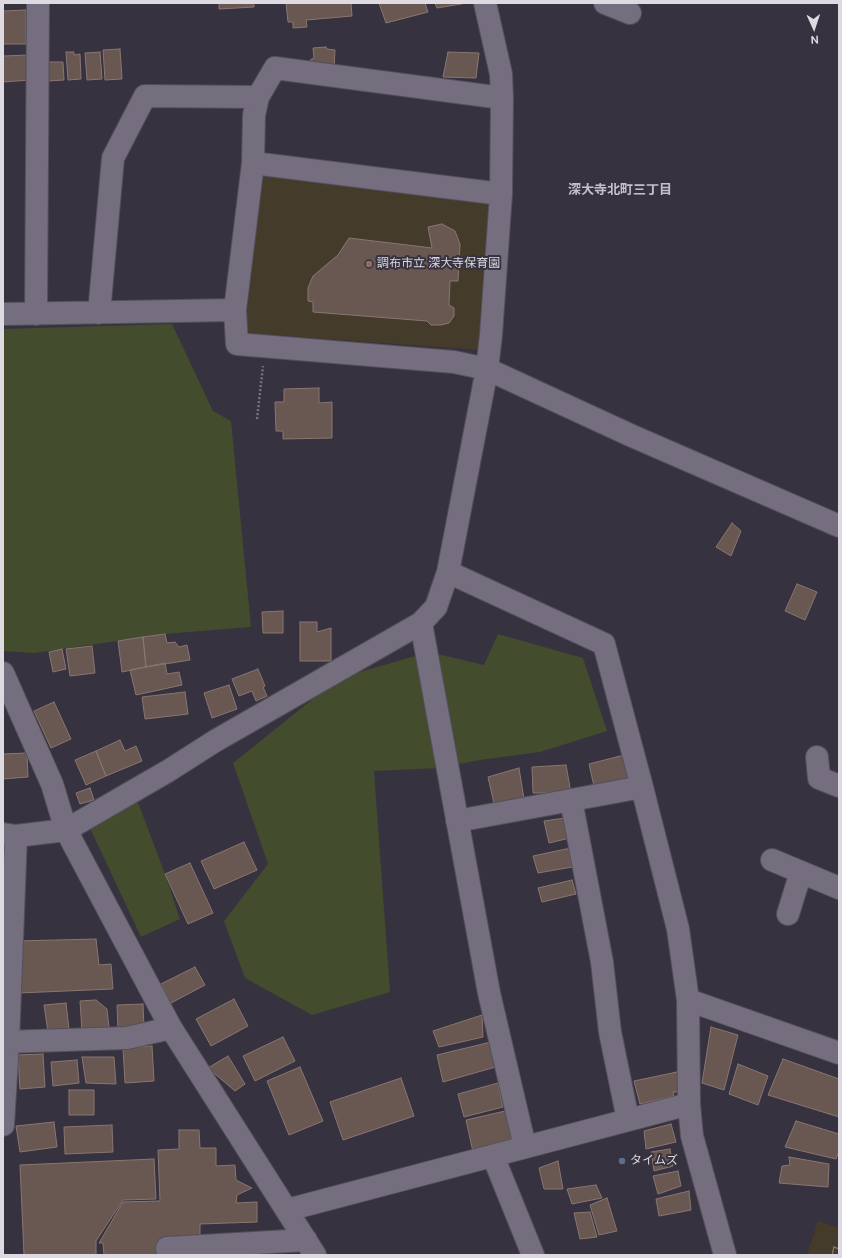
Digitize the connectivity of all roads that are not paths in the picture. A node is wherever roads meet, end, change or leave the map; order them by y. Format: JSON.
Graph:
{"nodes":[{"id":1,"x":38,"y":3,"type":"edge"},
{"id":2,"x":485,"y":3,"type":"edge"},
{"id":3,"x":605,"y":3,"type":"edge"},
{"id":4,"x":630,"y":13,"type":"dead end"},
{"id":5,"x":258,"y":97,"type":"junction"},
{"id":6,"x":502,"y":98,"type":"junction"},
{"id":7,"x":253,"y":162,"type":"junction"},
{"id":8,"x":501,"y":194,"type":"junction"},
{"id":9,"x":235,"y":310,"type":"junction"},
{"id":10,"x":99,"y":313,"type":"junction"},
{"id":11,"x":3,"y":314,"type":"edge"},
{"id":12,"x":36,"y":314,"type":"junction"},
{"id":13,"x":487,"y":369,"type":"junction"},
{"id":14,"x":839,"y":526,"type":"edge"},
{"id":15,"x":448,"y":572,"type":"junction"},
{"id":16,"x":421,"y":623,"type":"junction"},
{"id":17,"x":3,"y":673,"type":"edge"},
{"id":18,"x":817,"y":757,"type":"dead end"},
{"id":19,"x":839,"y":786,"type":"edge"},
{"id":20,"x":642,"y":787,"type":"junction"},
{"id":21,"x":570,"y":800,"type":"junction"},
{"id":22,"x":457,"y":821,"type":"junction"},
{"id":23,"x":66,"y":830,"type":"junction"},
{"id":24,"x":10,"y":835,"type":"edge"},
{"id":25,"x":772,"y":860,"type":"dead end"},
{"id":26,"x":801,"y":872,"type":"junction"},
{"id":27,"x":839,"y":888,"type":"edge"},
{"id":28,"x":788,"y":914,"type":"dead end"},
{"id":29,"x":688,"y":1000,"type":"junction"},
{"id":30,"x":171,"y":1028,"type":"junction"},
{"id":31,"x":5,"y":1042,"type":"edge"},
{"id":32,"x":839,"y":1053,"type":"edge"},
{"id":33,"x":689,"y":1104,"type":"junction"},
{"id":34,"x":628,"y":1120,"type":"junction"},
{"id":35,"x":3,"y":1125,"type":"edge"},
{"id":36,"x":525,"y":1147,"type":"junction"},
{"id":37,"x":493,"y":1156,"type":"junction"},
{"id":38,"x":287,"y":1210,"type":"junction"},
{"id":39,"x":310,"y":1248,"type":"edge"},
{"id":40,"x":168,"y":1255,"type":"edge"},
{"id":41,"x":533,"y":1255,"type":"edge"},
{"id":42,"x":725,"y":1255,"type":"edge"}],
"edges":[{"from":1,"to":12,"type":"street"},
{"from":2,"to":6,"type":"street"},
{"from":3,"to":4,"type":"street"},
{"from":5,"to":6,"type":"street"},
{"from":5,"to":7,"type":"street"},
{"from":5,"to":10,"type":"street"},
{"from":6,"to":8,"type":"street"},
{"from":7,"to":8,"type":"street"},
{"from":7,"to":9,"type":"street"},
{"from":8,"to":13,"type":"street"},
{"from":9,"to":10,"type":"street"},
{"from":9,"to":13,"type":"street"},
{"from":10,"to":12,"type":"street"},
{"from":11,"to":12,"type":"street"},
{"from":13,"to":14,"type":"street"},
{"from":13,"to":15,"type":"street"},
{"from":15,"to":16,"type":"street"},
{"from":15,"to":20,"type":"street"},
{"from":16,"to":22,"type":"street"},
{"from":16,"to":23,"type":"street"},
{"from":17,"to":23,"type":"street"},
{"from":18,"to":19,"type":"street"},
{"from":20,"to":21,"type":"street"},
{"from":20,"to":29,"type":"street"},
{"from":21,"to":22,"type":"street"},
{"from":21,"to":34,"type":"street"},
{"from":22,"to":36,"type":"street"},
{"from":23,"to":24,"type":"street"},
{"from":23,"to":30,"type":"street"},
{"from":24,"to":31,"type":"street"},
{"from":25,"to":26,"type":"street"},
{"from":26,"to":27,"type":"street"},
{"from":26,"to":28,"type":"street"},
{"from":29,"to":32,"type":"street"},
{"from":29,"to":33,"type":"street"},
{"from":30,"to":31,"type":"street"},
{"from":30,"to":38,"type":"street"},
{"from":31,"to":35,"type":"street"},
{"from":33,"to":34,"type":"street"},
{"from":33,"to":42,"type":"street"},
{"from":34,"to":36,"type":"street"},
{"from":36,"to":37,"type":"street"},
{"from":37,"to":38,"type":"street"},
{"from":37,"to":41,"type":"street"},
{"from":38,"to":39,"type":"street"},
{"from":39,"to":40,"type":"street"}]}
